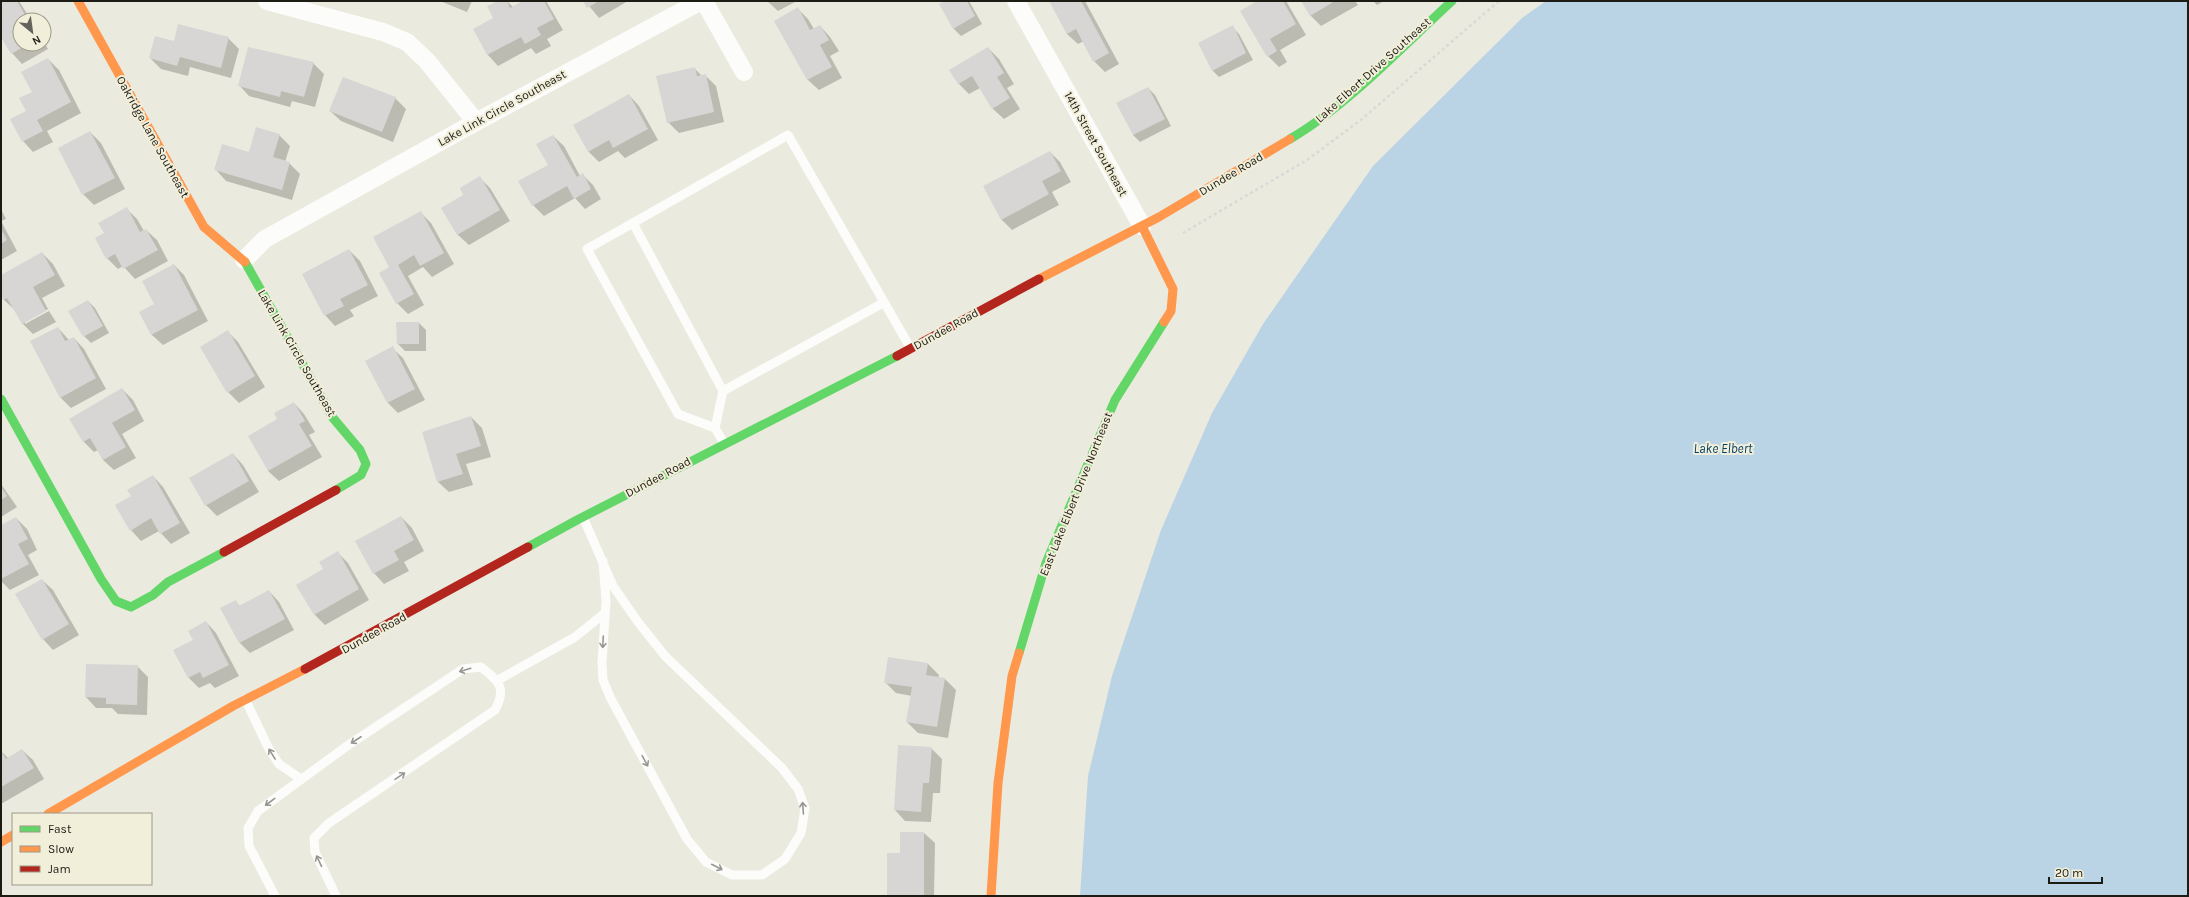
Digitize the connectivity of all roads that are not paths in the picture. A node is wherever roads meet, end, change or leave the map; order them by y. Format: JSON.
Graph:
{"nodes":[{"id":1,"x":78,"y":1,"type":"edge"},
{"id":2,"x":267,"y":1,"type":"edge"},
{"id":3,"x":701,"y":1,"type":"edge"},
{"id":4,"x":704,"y":1,"type":"edge"},
{"id":5,"x":1016,"y":1,"type":"edge"},
{"id":6,"x":1452,"y":1,"type":"edge"},
{"id":7,"x":744,"y":72,"type":"dead end"},
{"id":8,"x":476,"y":122,"type":"junction"},
{"id":9,"x":1273,"y":149,"type":"joint"},
{"id":10,"x":633,"y":223,"type":"junction"},
{"id":11,"x":1142,"y":226,"type":"junction"},
{"id":12,"x":244,"y":260,"type":"junction"},
{"id":13,"x":1173,"y":289,"type":"joint"},
{"id":14,"x":883,"y":303,"type":"junction"},
{"id":15,"x":911,"y":349,"type":"junction"},
{"id":16,"x":723,"y":391,"type":"junction"},
{"id":17,"x":1,"y":399,"type":"edge"},
{"id":18,"x":715,"y":428,"type":"junction"},
{"id":19,"x":724,"y":443,"type":"junction"},
{"id":20,"x":583,"y":516,"type":"junction"},
{"id":21,"x":603,"y":561,"type":"junction"},
{"id":22,"x":605,"y":613,"type":"junction"},
{"id":23,"x":498,"y":680,"type":"junction"},
{"id":24,"x":245,"y":700,"type":"junction"},
{"id":25,"x":301,"y":778,"type":"junction"},
{"id":26,"x":50,"y":813,"type":"edge"},
{"id":27,"x":12,"y":836,"type":"edge"},
{"id":28,"x":1,"y":842,"type":"edge"},
{"id":29,"x":275,"y":896,"type":"edge"},
{"id":30,"x":336,"y":896,"type":"edge"},
{"id":31,"x":991,"y":896,"type":"edge"}],
"edges":[{"from":1,"to":12,"type":"street","name":"Oakridge Lane Southeast"},
{"from":2,"to":8,"type":"street"},
{"from":3,"to":8,"type":"street","name":"Lake Link Circle Southeast"},
{"from":4,"to":7,"type":"street"},
{"from":5,"to":11,"type":"street","name":"14th Street Southeast"},
{"from":6,"to":9,"type":"street","name":"Lake Elbert Drive Southeast"},
{"from":8,"to":12,"type":"street","name":"Lake Link Circle Southeast"},
{"from":9,"to":11,"type":"street","name":"Dundee Road"},
{"from":10,"to":14,"type":"lane"},
{"from":10,"to":16,"type":"lane"},
{"from":10,"to":18,"type":"lane"},
{"from":11,"to":13,"type":"street","name":"14th Street Southeast"},
{"from":11,"to":15,"type":"street","name":"Dundee Road"},
{"from":12,"to":17,"type":"street","name":"Lake Link Circle Southeast"},
{"from":13,"to":31,"type":"street","name":"East Lake Elbert Drive Northeast"},
{"from":14,"to":15,"type":"lane"},
{"from":14,"to":16,"type":"lane"},
{"from":15,"to":19,"type":"street","name":"Dundee Road"},
{"from":16,"to":18,"type":"lane"},
{"from":18,"to":19,"type":"lane"},
{"from":19,"to":20,"type":"street","name":"Dundee Road"},
{"from":20,"to":21,"type":"lane"},
{"from":20,"to":24,"type":"street","name":"Dundee Road"},
{"from":21,"to":22,"type":"lane"},
{"from":22,"to":21,"type":"lane","one_way":true},
{"from":22,"to":23,"type":"lane"},
{"from":23,"to":25,"type":"lane","one_way":true},
{"from":30,"to":23,"type":"lane","one_way":true},
{"from":25,"to":24,"type":"lane","one_way":true},
{"from":24,"to":26,"type":"street","name":"Dundee Road"},
{"from":25,"to":29,"type":"lane","one_way":true},
{"from":27,"to":28,"type":"street"}]}
